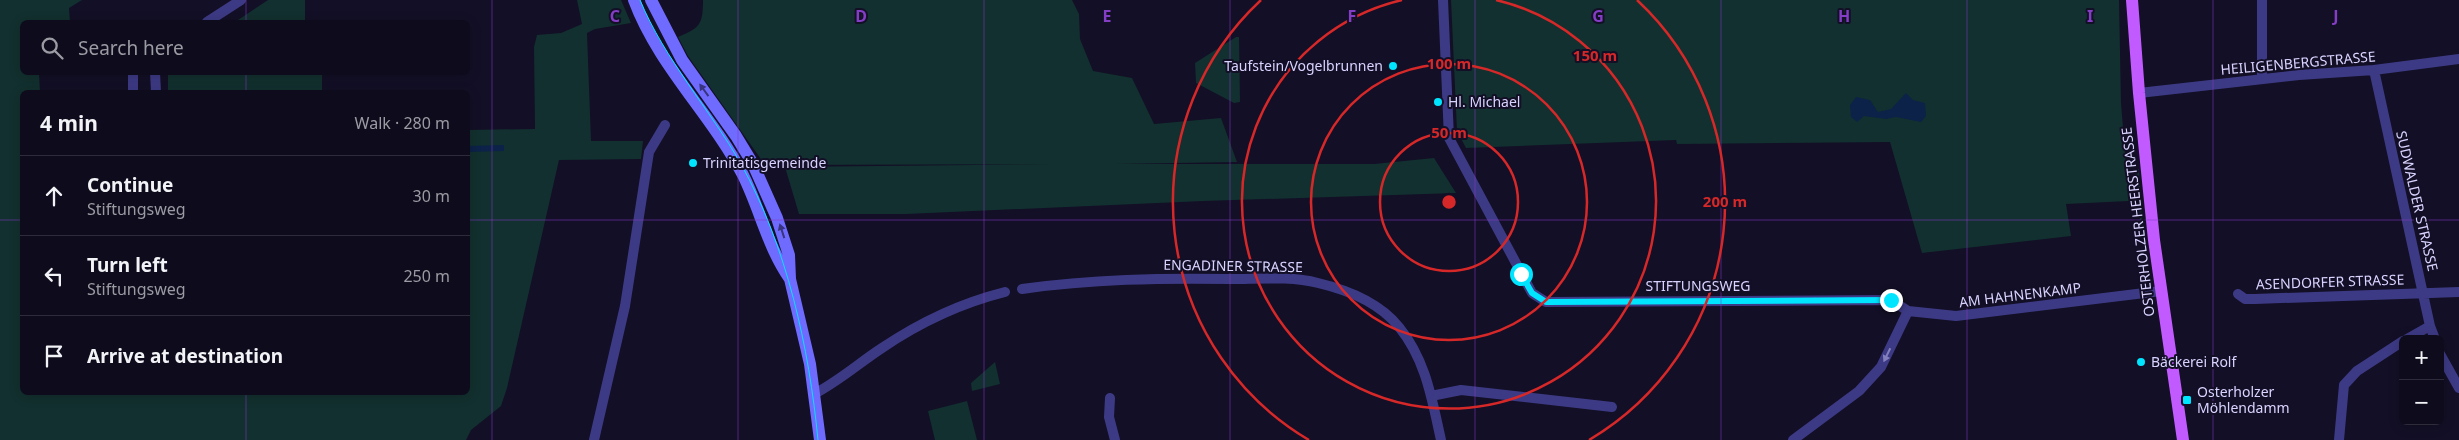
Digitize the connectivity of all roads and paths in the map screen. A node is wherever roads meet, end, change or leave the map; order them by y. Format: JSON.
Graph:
{"nodes":[{"id":1,"x":241,"y":0,"type":"edge"},
{"id":2,"x":634,"y":0,"type":"edge"},
{"id":3,"x":650,"y":0,"type":"edge"},
{"id":4,"x":1443,"y":0,"type":"edge"},
{"id":5,"x":2132,"y":0,"type":"edge"},
{"id":6,"x":2262,"y":0,"type":"edge"},
{"id":7,"x":210,"y":20,"type":"edge"},
{"id":8,"x":2459,"y":59,"type":"edge"},
{"id":9,"x":2374,"y":70,"type":"junction"},
{"id":10,"x":132,"y":75,"type":"edge"},
{"id":11,"x":155,"y":75,"type":"edge"},
{"id":12,"x":2262,"y":79,"type":"junction"},
{"id":13,"x":133,"y":90,"type":"edge"},
{"id":14,"x":156,"y":90,"type":"edge"},
{"id":15,"x":2139,"y":93,"type":"junction"},
{"id":16,"x":665,"y":125,"type":"dead end"},
{"id":17,"x":790,"y":279,"type":"junction"},
{"id":18,"x":1022,"y":289,"type":"dead end"},
{"id":19,"x":1005,"y":292,"type":"dead end"},
{"id":20,"x":2161,"y":292,"type":"junction"},
{"id":21,"x":2459,"y":292,"type":"edge"},
{"id":22,"x":2424,"y":293,"type":"junction"},
{"id":23,"x":2238,"y":294,"type":"dead end"},
{"id":24,"x":1908,"y":311,"type":"junction"},
{"id":25,"x":2430,"y":326,"type":"junction"},
{"id":26,"x":2414,"y":335,"type":"edge"},
{"id":27,"x":2433,"y":335,"type":"edge"},
{"id":28,"x":2399,"y":345,"type":"edge"},
{"id":29,"x":2444,"y":361,"type":"edge"},
{"id":30,"x":2459,"y":388,"type":"edge"},
{"id":31,"x":814,"y":394,"type":"junction"},
{"id":32,"x":1431,"y":396,"type":"junction"},
{"id":33,"x":1110,"y":398,"type":"dead end"},
{"id":34,"x":1612,"y":407,"type":"dead end"},
{"id":35,"x":594,"y":440,"type":"edge"},
{"id":36,"x":820,"y":440,"type":"edge"},
{"id":37,"x":1115,"y":440,"type":"edge"},
{"id":38,"x":1441,"y":440,"type":"edge"},
{"id":39,"x":1793,"y":440,"type":"edge"},
{"id":40,"x":2183,"y":440,"type":"edge"},
{"id":41,"x":2339,"y":440,"type":"edge"}],
"edges":[{"from":1,"to":7,"type":"street"},
{"from":2,"to":17,"type":"street"},
{"from":17,"to":3,"type":"street","one_way":true},
{"from":4,"to":24,"type":"street","name":"STIFTUNGSWEG"},
{"from":5,"to":15,"type":"main road","name":"OSTERHOLZER HEERSTRASSE"},
{"from":6,"to":12,"type":"street"},
{"from":8,"to":9,"type":"street","name":"HEILIGENBERGSTRASSE"},
{"from":9,"to":12,"type":"street","name":"HEILIGENBERGSTRASSE"},
{"from":9,"to":22,"type":"street","name":"SUDWALDER STRASSE"},
{"from":10,"to":13,"type":"street"},
{"from":11,"to":14,"type":"street"},
{"from":12,"to":15,"type":"street","name":"HEILIGENBERGSTRASSE"},
{"from":15,"to":20,"type":"main road","name":"OSTERHOLZER HEERSTRASSE"},
{"from":16,"to":35,"type":"street"},
{"from":17,"to":31,"type":"street"},
{"from":18,"to":32,"type":"street","name":"ENGADINER STRASSE"},
{"from":19,"to":31,"type":"street"},
{"from":20,"to":24,"type":"street","name":"AM HAHNENKAMP"},
{"from":20,"to":40,"type":"main road","name":"OSTERHOLZER HEERSTRASSE"},
{"from":21,"to":22,"type":"street","name":"ASENDORFER STRASSE"},
{"from":22,"to":23,"type":"street","name":"ASENDORFER STRASSE"},
{"from":22,"to":25,"type":"street","name":"SUDWALDER STRASSE"},
{"from":24,"to":39,"type":"street","one_way":true},
{"from":25,"to":26,"type":"street"},
{"from":25,"to":27,"type":"street","name":"SUDWALDER STRASSE"},
{"from":28,"to":41,"type":"street"},
{"from":29,"to":30,"type":"street"},
{"from":31,"to":36,"type":"street"},
{"from":32,"to":34,"type":"street"},
{"from":32,"to":38,"type":"street","name":"ENGADINER STRASSE"},
{"from":33,"to":37,"type":"street"}]}
